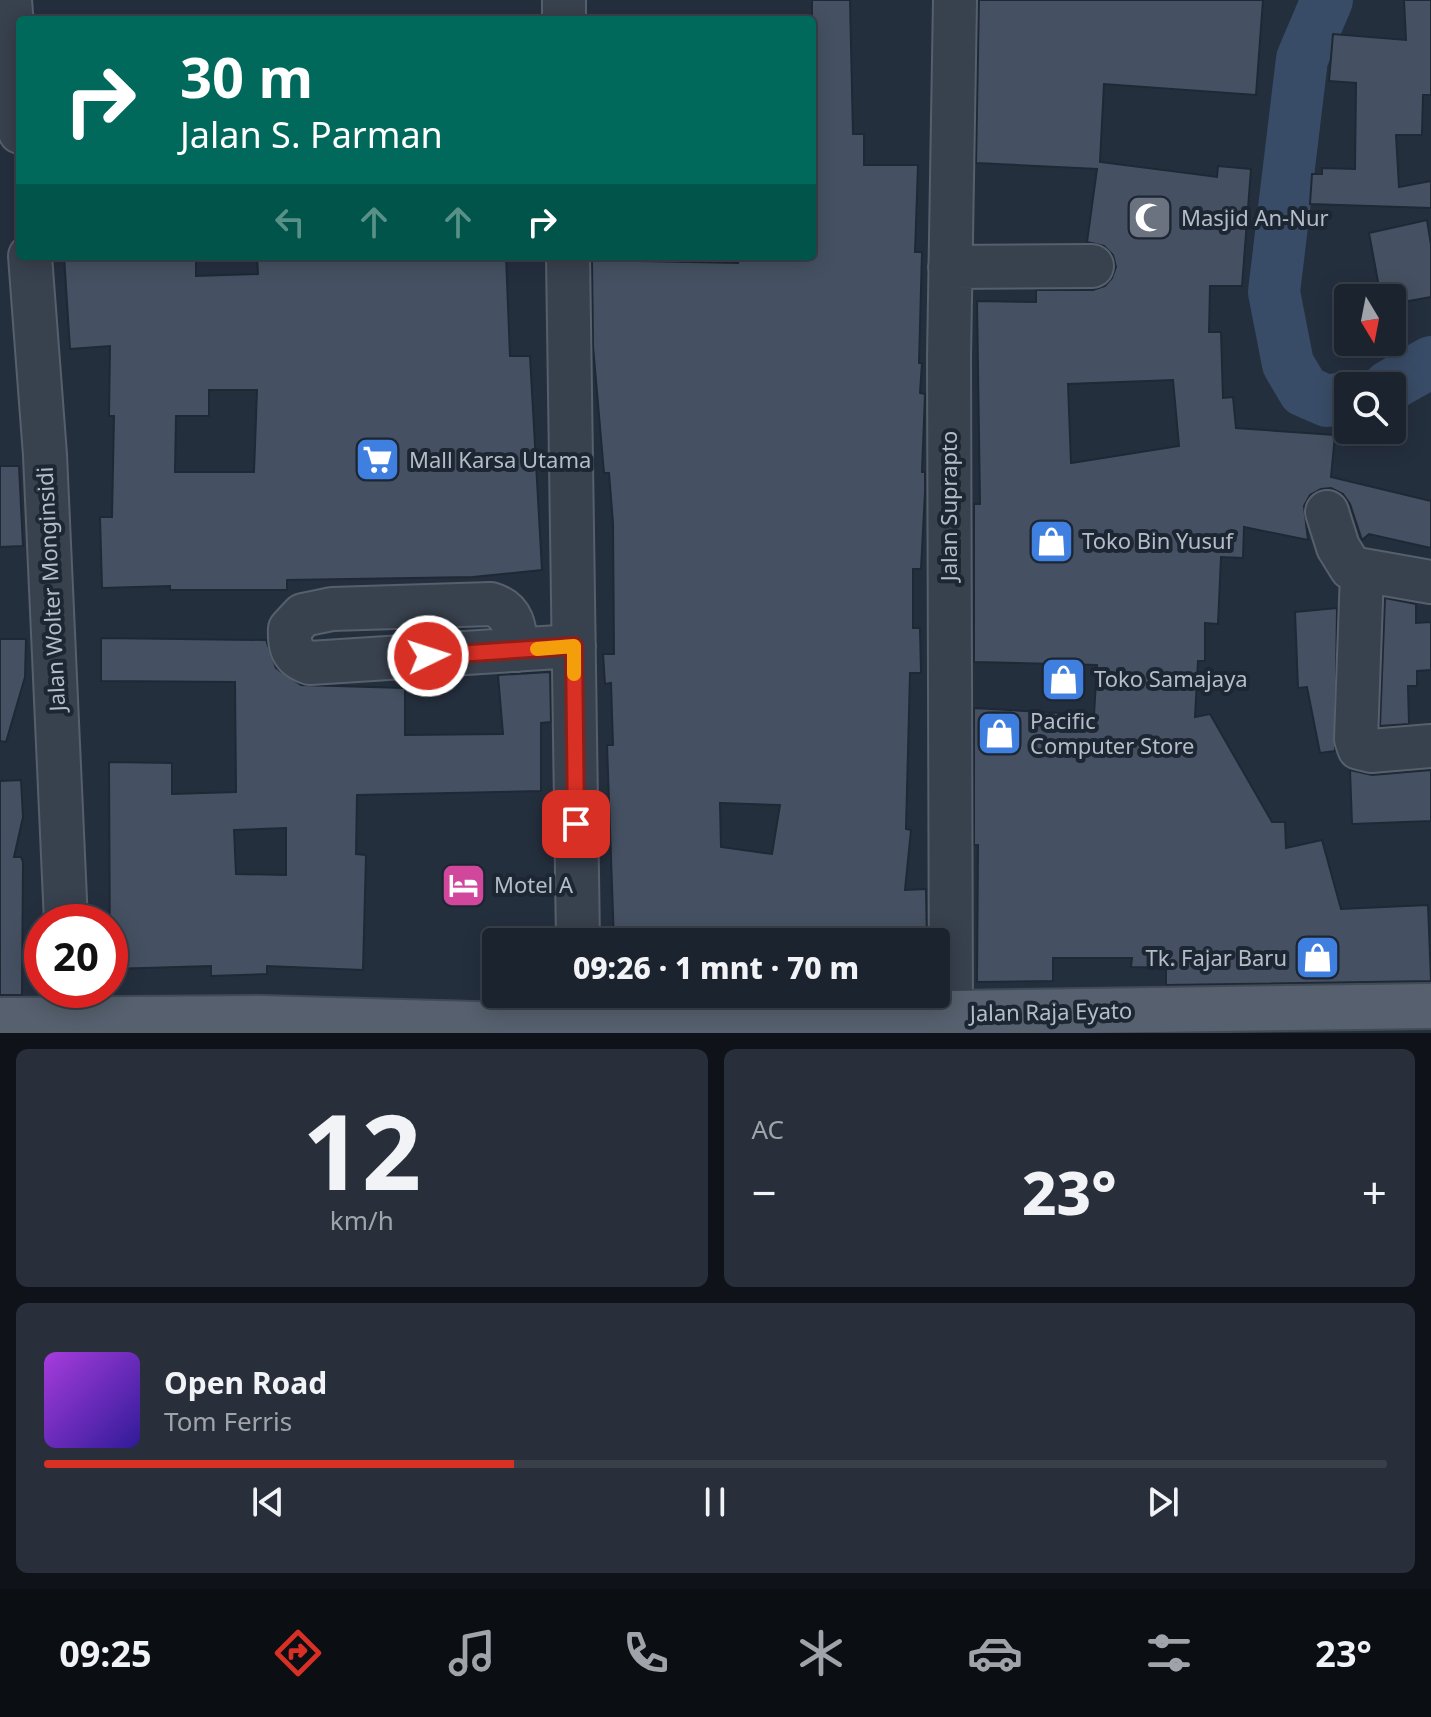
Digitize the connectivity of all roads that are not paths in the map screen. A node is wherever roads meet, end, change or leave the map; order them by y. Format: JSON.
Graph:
{"nodes":[{"id":1,"x":10,"y":0,"type":"edge"},
{"id":2,"x":955,"y":0,"type":"edge"},
{"id":3,"x":16,"y":79,"type":"edge"},
{"id":4,"x":30,"y":260,"type":"edge"},
{"id":5,"x":568,"y":260,"type":"edge"},
{"id":6,"x":1092,"y":266,"type":"dead end"},
{"id":7,"x":950,"y":267,"type":"junction"},
{"id":8,"x":1327,"y":512,"type":"dead end"},
{"id":9,"x":1362,"y":573,"type":"junction"},
{"id":10,"x":1431,"y":582,"type":"edge"},
{"id":11,"x":574,"y":646,"type":"junction"},
{"id":12,"x":517,"y":650,"type":"dead end"},
{"id":13,"x":1431,"y":746,"type":"edge"},
{"id":14,"x":65,"y":904,"type":"edge"},
{"id":15,"x":578,"y":928,"type":"edge"},
{"id":16,"x":1431,"y":1006,"type":"edge"},
{"id":17,"x":70,"y":1014,"type":"edge"},
{"id":18,"x":579,"y":1018,"type":"edge"},
{"id":19,"x":0,"y":1020,"type":"edge"},
{"id":20,"x":972,"y":1020,"type":"edge"},
{"id":21,"x":261,"y":1025,"type":"edge"}],
"edges":[{"from":1,"to":3,"type":"street"},
{"from":2,"to":7,"type":"street","name":"Jalan Suprapto"},
{"from":4,"to":14,"type":"street","name":"Jalan Wolter Monginsidi"},
{"from":5,"to":11,"type":"street"},
{"from":6,"to":7,"type":"street"},
{"from":7,"to":20,"type":"street","name":"Jalan Suprapto"},
{"from":8,"to":9,"type":"street"},
{"from":9,"to":10,"type":"street"},
{"from":9,"to":13,"type":"street"},
{"from":11,"to":12,"type":"street"},
{"from":11,"to":15,"type":"street"},
{"from":16,"to":20,"type":"main road","name":"Jalan Raja Eyato"},
{"from":17,"to":19,"type":"main road","name":"Jalan Raja Eyato"},
{"from":17,"to":21,"type":"main road","name":"Jalan Raja Eyato"},
{"from":18,"to":20,"type":"main road","name":"Jalan Raja Eyato"},
{"from":18,"to":21,"type":"main road","name":"Jalan Raja Eyato"}]}
